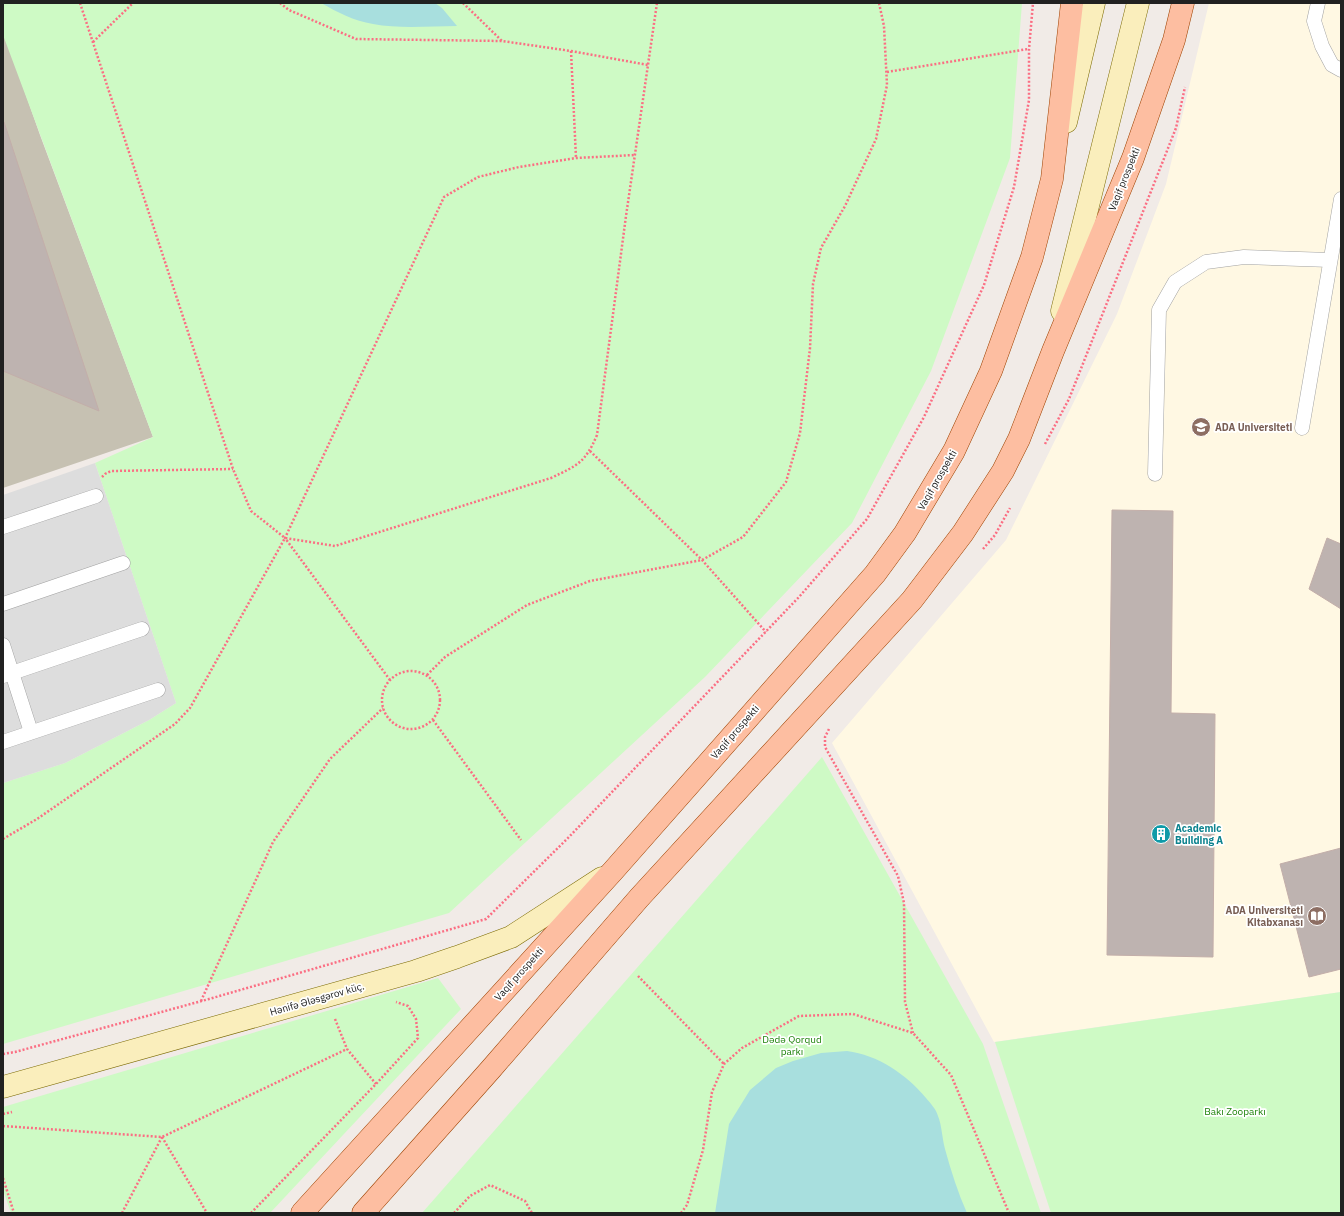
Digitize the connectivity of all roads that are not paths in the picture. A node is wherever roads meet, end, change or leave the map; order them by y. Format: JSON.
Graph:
{"nodes":[{"id":1,"x":1072,"y":3,"type":"edge"},
{"id":2,"x":1094,"y":3,"type":"edge"},
{"id":3,"x":1138,"y":3,"type":"edge"},
{"id":4,"x":1183,"y":3,"type":"edge"},
{"id":5,"x":1318,"y":3,"type":"edge"},
{"id":6,"x":1341,"y":70,"type":"edge"},
{"id":7,"x":1052,"y":179,"type":"junction"},
{"id":8,"x":1341,"y":199,"type":"edge"},
{"id":9,"x":1330,"y":260,"type":"junction"},
{"id":10,"x":1053,"y":351,"type":"junction"},
{"id":11,"x":1302,"y":428,"type":"dead end"},
{"id":12,"x":1155,"y":474,"type":"dead end"},
{"id":13,"x":96,"y":496,"type":"road end"},
{"id":14,"x":3,"y":527,"type":"edge"},
{"id":15,"x":123,"y":563,"type":"dead end"},
{"id":16,"x":3,"y":604,"type":"edge"},
{"id":17,"x":142,"y":629,"type":"dead end"},
{"id":18,"x":3,"y":645,"type":"edge"},
{"id":19,"x":8,"y":675,"type":"edge"},
{"id":20,"x":158,"y":690,"type":"dead end"},
{"id":21,"x":31,"y":732,"type":"junction"},
{"id":22,"x":3,"y":742,"type":"edge"},
{"id":23,"x":613,"y":871,"type":"junction"},
{"id":24,"x":3,"y":1087,"type":"edge"},
{"id":25,"x":302,"y":1213,"type":"edge"},
{"id":26,"x":363,"y":1213,"type":"edge"}],
"edges":[{"from":1,"to":7,"type":"main road","name":"Vaqif prospekti"},
{"from":2,"to":7,"type":"street","name":"Vaqif prospekti"},
{"from":3,"to":10,"type":"street","name":"Vaqif prospekti"},
{"from":4,"to":10,"type":"main road","name":"Vaqif prospekti"},
{"from":5,"to":6,"type":"lane"},
{"from":7,"to":23,"type":"main road","name":"Vaqif prospekti"},
{"from":8,"to":9,"type":"lane"},
{"from":9,"to":11,"type":"lane"},
{"from":9,"to":12,"type":"lane"},
{"from":10,"to":26,"type":"main road","name":"Vaqif prospekti"},
{"from":13,"to":14,"type":"lane"},
{"from":15,"to":16,"type":"lane"},
{"from":17,"to":19,"type":"lane"},
{"from":18,"to":19,"type":"lane"},
{"from":19,"to":21,"type":"lane"},
{"from":20,"to":21,"type":"lane"},
{"from":21,"to":22,"type":"lane"},
{"from":23,"to":24,"type":"street","name":"Hənifə Ələsgərov küç."},
{"from":23,"to":25,"type":"main road","name":"Vaqif prospekti"}]}
